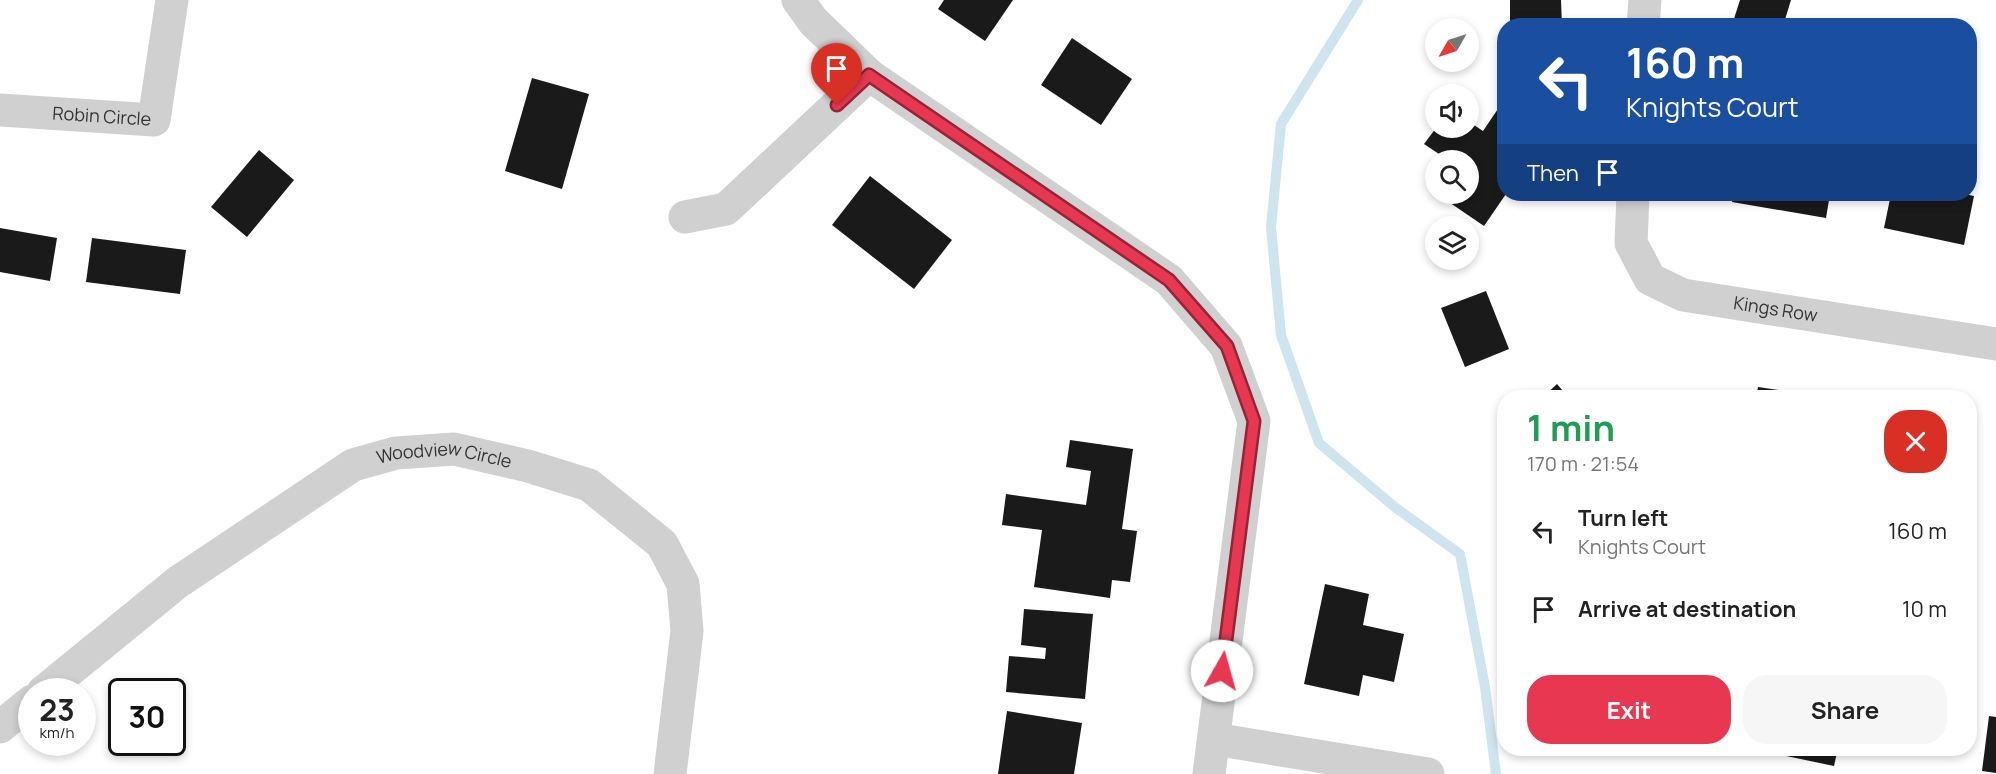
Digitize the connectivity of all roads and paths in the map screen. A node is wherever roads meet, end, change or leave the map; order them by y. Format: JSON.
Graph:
{"nodes":[{"id":1,"x":172,"y":0,"type":"edge"},
{"id":2,"x":798,"y":0,"type":"edge"},
{"id":3,"x":1645,"y":0,"type":"edge"},
{"id":4,"x":1644,"y":18,"type":"edge"},
{"id":5,"x":869,"y":75,"type":"junction"},
{"id":6,"x":0,"y":110,"type":"edge"},
{"id":7,"x":1633,"y":201,"type":"edge"},
{"id":8,"x":685,"y":217,"type":"dead end"},
{"id":9,"x":1996,"y":344,"type":"edge"},
{"id":10,"x":60,"y":678,"type":"edge"},
{"id":11,"x":18,"y":712,"type":"edge"},
{"id":12,"x":0,"y":726,"type":"edge"},
{"id":13,"x":1214,"y":739,"type":"junction"},
{"id":14,"x":670,"y":774,"type":"edge"},
{"id":15,"x":1209,"y":774,"type":"edge"},
{"id":16,"x":1428,"y":774,"type":"edge"}],
"edges":[{"from":1,"to":6,"type":"street","name":"Robin Circle"},
{"from":2,"to":5,"type":"street"},
{"from":3,"to":4,"type":"street"},
{"from":5,"to":8,"type":"street"},
{"from":5,"to":13,"type":"street"},
{"from":7,"to":9,"type":"street","name":"Kings Row"},
{"from":10,"to":14,"type":"street","name":"Woodview Circle"},
{"from":11,"to":12,"type":"street"},
{"from":13,"to":15,"type":"street"},
{"from":13,"to":16,"type":"street"}]}
